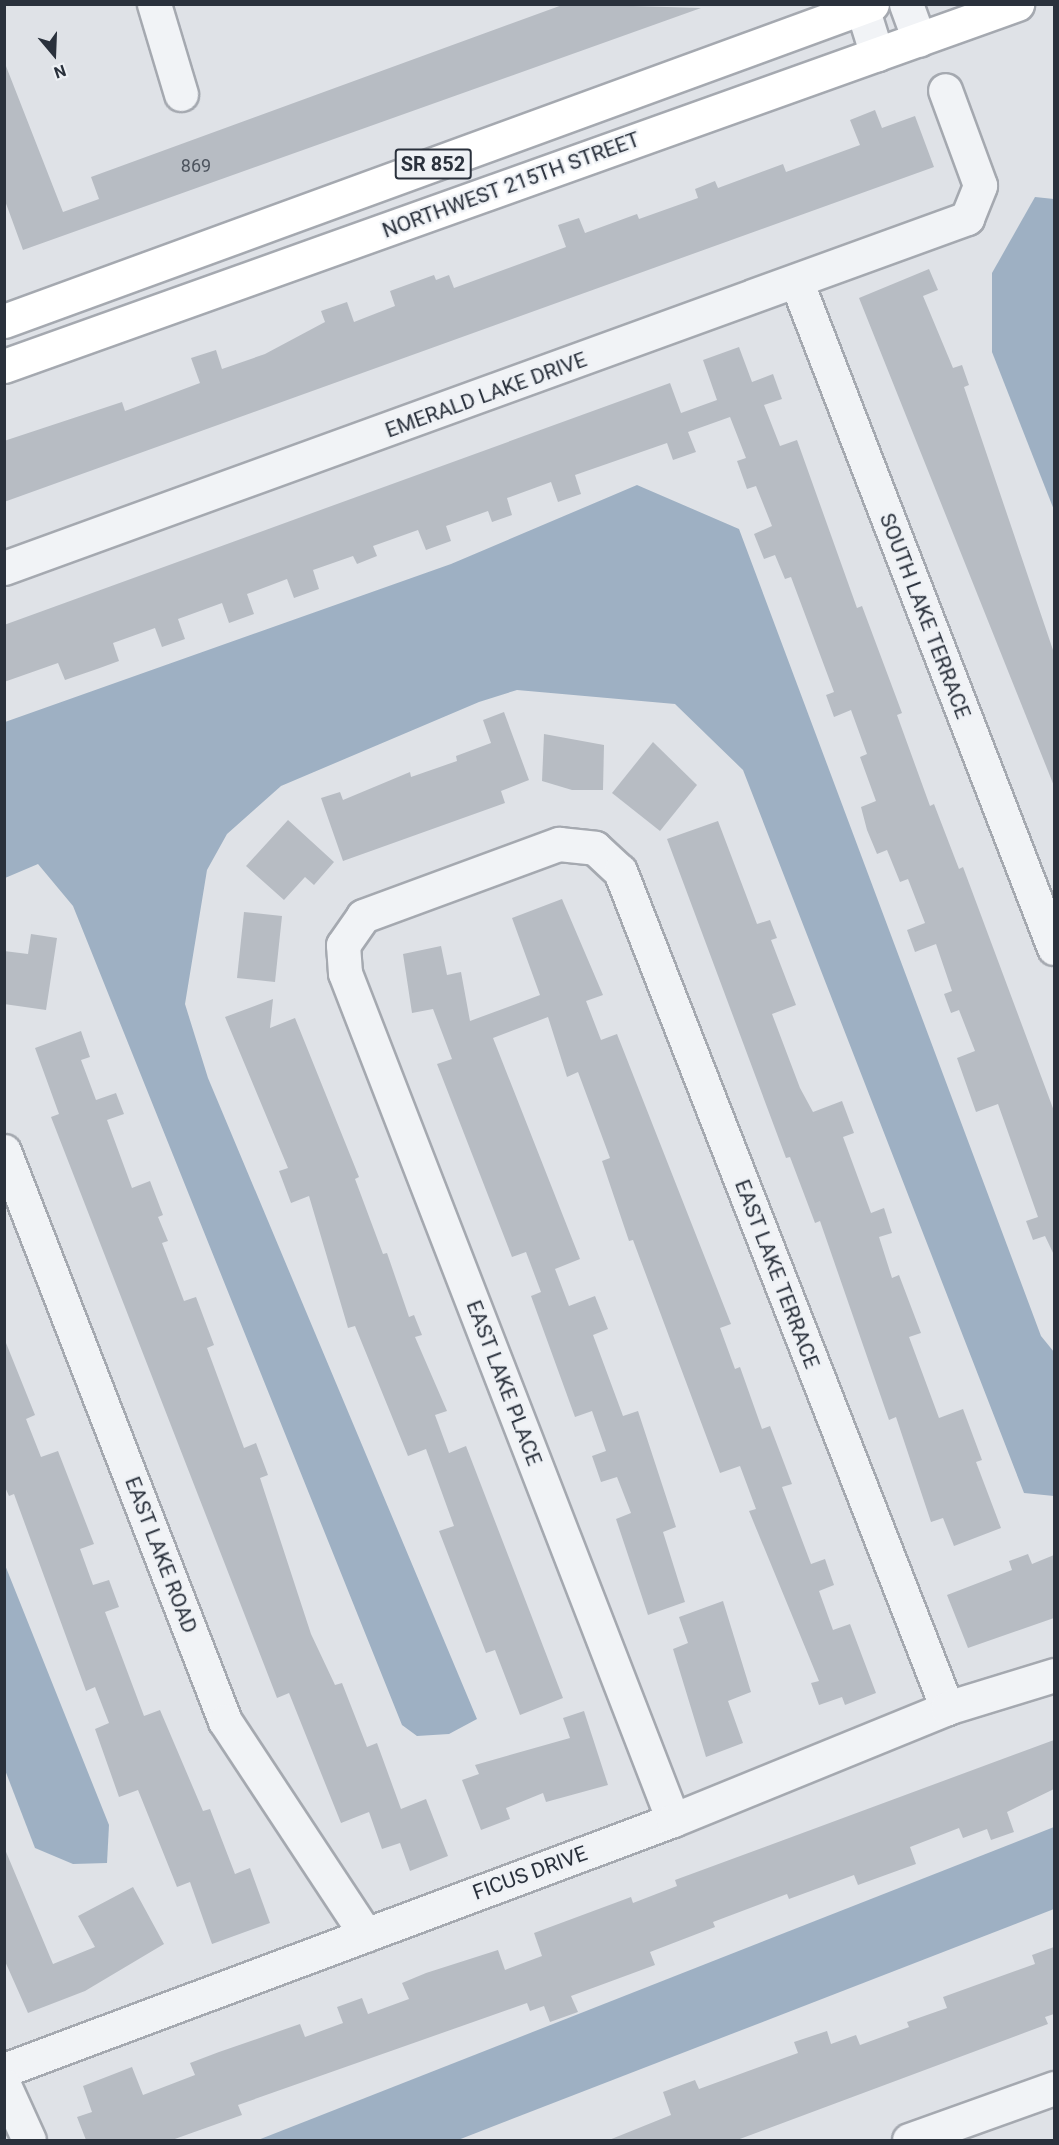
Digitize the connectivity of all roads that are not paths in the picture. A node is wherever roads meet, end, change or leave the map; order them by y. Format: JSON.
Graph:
{"nodes":[{"id":1,"x":154,"y":4,"type":"edge"},
{"id":2,"x":906,"y":4,"type":"edge"},
{"id":3,"x":1017,"y":4,"type":"edge"},
{"id":4,"x":865,"y":6,"type":"edge"},
{"id":5,"x":919,"y":40,"type":"junction"},
{"id":6,"x":877,"y":55,"type":"junction"},
{"id":7,"x":945,"y":90,"type":"dead end"},
{"id":8,"x":181,"y":94,"type":"dead end"},
{"id":9,"x":797,"y":283,"type":"junction"},
{"id":10,"x":4,"y":321,"type":"edge"},
{"id":11,"x":4,"y":366,"type":"edge"},
{"id":12,"x":4,"y":568,"type":"edge"},
{"id":13,"x":343,"y":945,"type":"joint"},
{"id":14,"x":1054,"y":948,"type":"edge"},
{"id":15,"x":4,"y":1151,"type":"edge"},
{"id":16,"x":1054,"y":1675,"type":"edge"},
{"id":17,"x":947,"y":1708,"type":"junction"},
{"id":18,"x":673,"y":1820,"type":"junction"},
{"id":19,"x":366,"y":1935,"type":"junction"},
{"id":20,"x":4,"y":2070,"type":"edge"},
{"id":21,"x":4,"y":2085,"type":"edge"},
{"id":22,"x":1054,"y":2088,"type":"edge"},
{"id":23,"x":29,"y":2140,"type":"edge"},
{"id":24,"x":909,"y":2140,"type":"edge"}],
"edges":[{"from":1,"to":8,"type":"street"},
{"from":2,"to":5,"type":"street"},
{"from":3,"to":5,"type":"main road","name":"NORTHWEST 215TH STREET","number":"SR 852"},
{"from":4,"to":6,"type":"street"},
{"from":4,"to":10,"type":"main road","number":"SR 852"},
{"from":5,"to":6,"type":"main road","name":"NORTHWEST 215TH STREET","number":"SR 852"},
{"from":6,"to":11,"type":"main road","name":"NORTHWEST 215TH STREET","number":"SR 852"},
{"from":7,"to":9,"type":"street","name":"EMERALD LAKE DRIVE"},
{"from":9,"to":12,"type":"street","name":"EMERALD LAKE DRIVE"},
{"from":9,"to":14,"type":"street","name":"SOUTH LAKE TERRACE"},
{"from":13,"to":17,"type":"street","name":"EAST LAKE TERRACE"},
{"from":13,"to":18,"type":"street","name":"EAST LAKE PLACE"},
{"from":15,"to":19,"type":"street","name":"EAST LAKE ROAD"},
{"from":16,"to":17,"type":"street","name":"FICUS DRIVE"},
{"from":17,"to":18,"type":"street","name":"FICUS DRIVE"},
{"from":18,"to":19,"type":"street","name":"FICUS DRIVE"},
{"from":19,"to":20,"type":"street","name":"FICUS DRIVE"},
{"from":21,"to":23,"type":"street"},
{"from":22,"to":24,"type":"street"}]}
